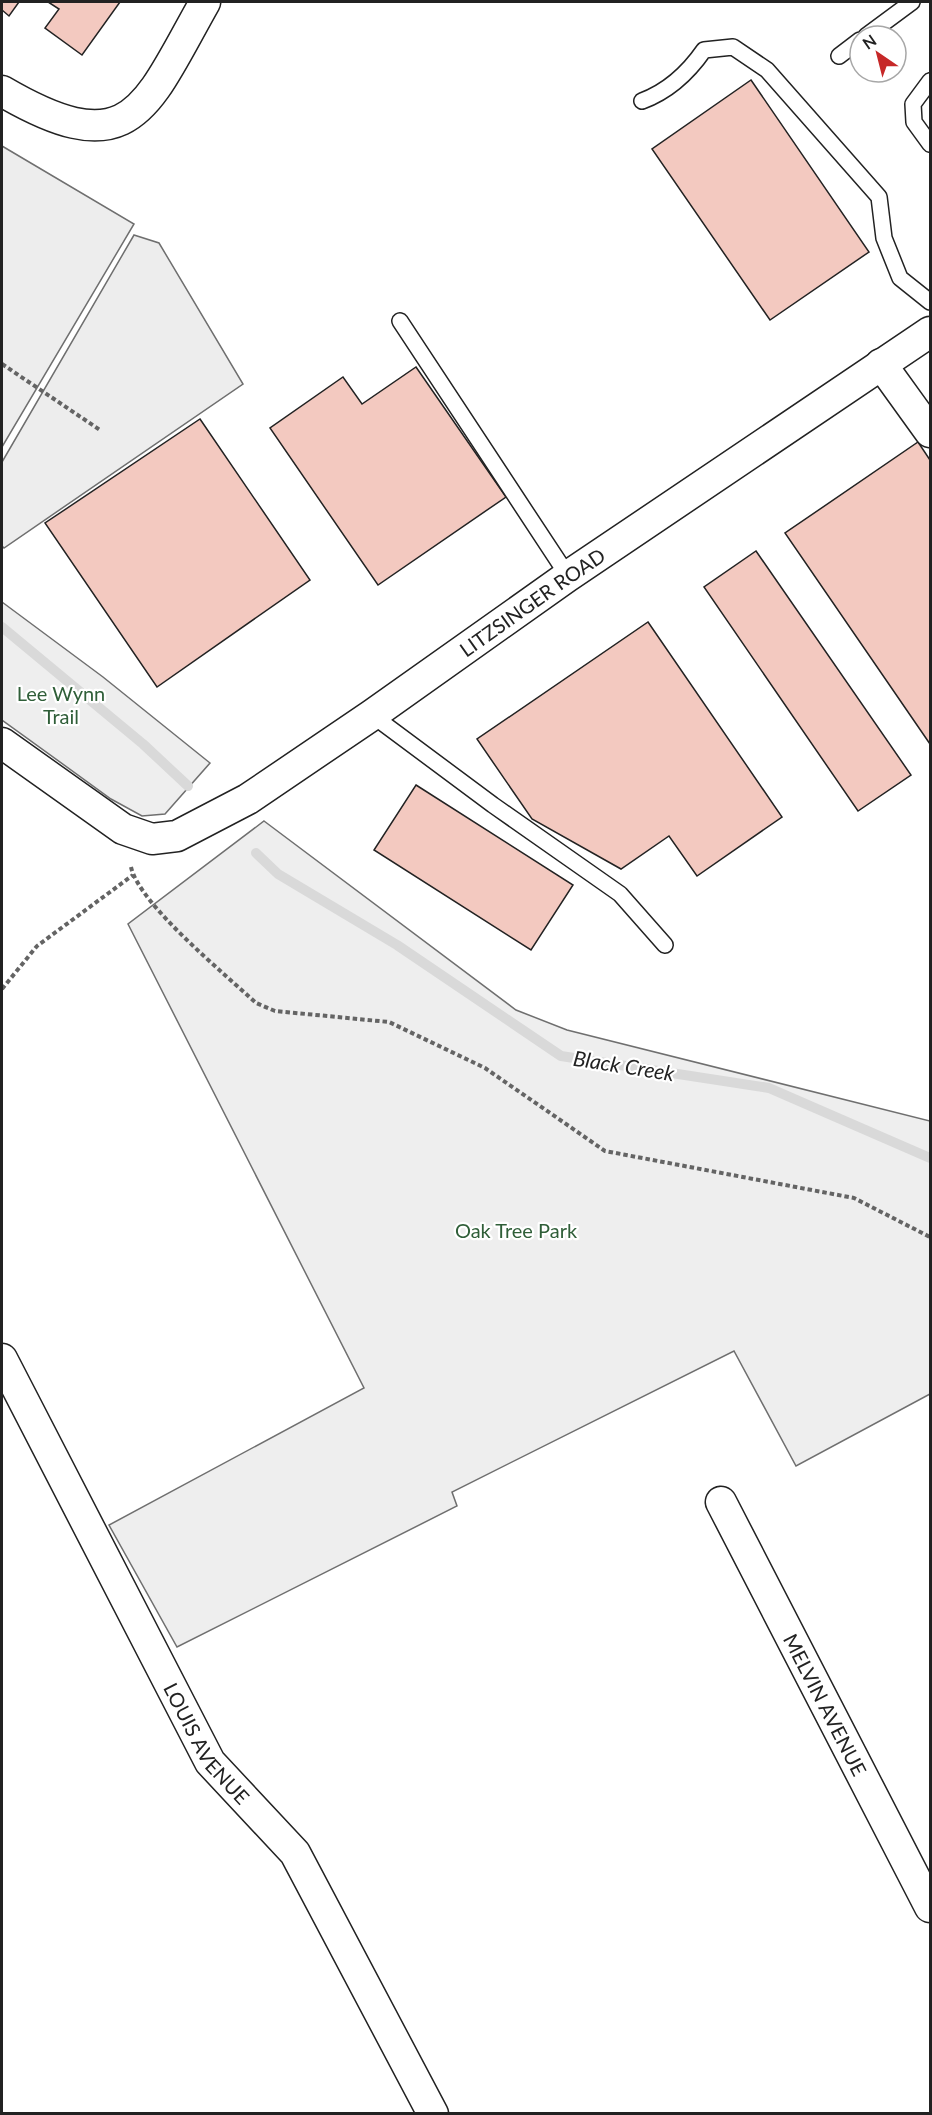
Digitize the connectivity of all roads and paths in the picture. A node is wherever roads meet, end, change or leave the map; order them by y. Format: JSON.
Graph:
{"nodes":[{"id":1,"x":205,"y":2,"type":"edge"},
{"id":2,"x":912,"y":2,"type":"edge"},
{"id":3,"x":882,"y":24,"type":"edge"},
{"id":4,"x":848,"y":49,"type":"edge"},
{"id":5,"x":839,"y":56,"type":"dead end"},
{"id":6,"x":930,"y":81,"type":"edge"},
{"id":7,"x":2,"y":91,"type":"edge"},
{"id":8,"x":642,"y":101,"type":"dead end"},
{"id":9,"x":930,"y":144,"type":"edge"},
{"id":10,"x":930,"y":302,"type":"edge"},
{"id":11,"x":400,"y":321,"type":"dead end"},
{"id":12,"x":930,"y":332,"type":"edge"},
{"id":13,"x":2,"y":364,"type":"edge"},
{"id":14,"x":881,"y":364,"type":"junction"},
{"id":15,"x":100,"y":430,"type":"dead end"},
{"id":16,"x":930,"y":432,"type":"edge"},
{"id":17,"x":568,"y":576,"type":"junction"},
{"id":18,"x":372,"y":715,"type":"junction"},
{"id":19,"x":2,"y":743,"type":"edge"},
{"id":20,"x":130,"y":861,"type":"dead end"},
{"id":21,"x":133,"y":875,"type":"junction"},
{"id":22,"x":665,"y":945,"type":"dead end"},
{"id":23,"x":2,"y":988,"type":"edge"},
{"id":24,"x":930,"y":1237,"type":"edge"},
{"id":25,"x":2,"y":1359,"type":"edge"},
{"id":26,"x":721,"y":1502,"type":"dead end"},
{"id":27,"x":930,"y":1907,"type":"edge"},
{"id":28,"x":433,"y":2114,"type":"edge"}],
"edges":[{"from":1,"to":7,"type":"street"},
{"from":2,"to":3,"type":"lane"},
{"from":4,"to":5,"type":"lane"},
{"from":6,"to":9,"type":"lane"},
{"from":8,"to":10,"type":"lane"},
{"from":11,"to":17,"type":"lane"},
{"from":12,"to":14,"type":"street","name":"LITZSINGER ROAD"},
{"from":13,"to":15,"type":"path"},
{"from":14,"to":16,"type":"street"},
{"from":14,"to":17,"type":"street","name":"LITZSINGER ROAD"},
{"from":17,"to":18,"type":"street","name":"LITZSINGER ROAD"},
{"from":18,"to":19,"type":"street","name":"LITZSINGER ROAD"},
{"from":18,"to":22,"type":"lane"},
{"from":20,"to":21,"type":"path"},
{"from":21,"to":23,"type":"path"},
{"from":21,"to":24,"type":"path"},
{"from":25,"to":28,"type":"street","name":"LOUIS AVENUE"},
{"from":26,"to":27,"type":"street","name":"MELVIN AVENUE"}]}
